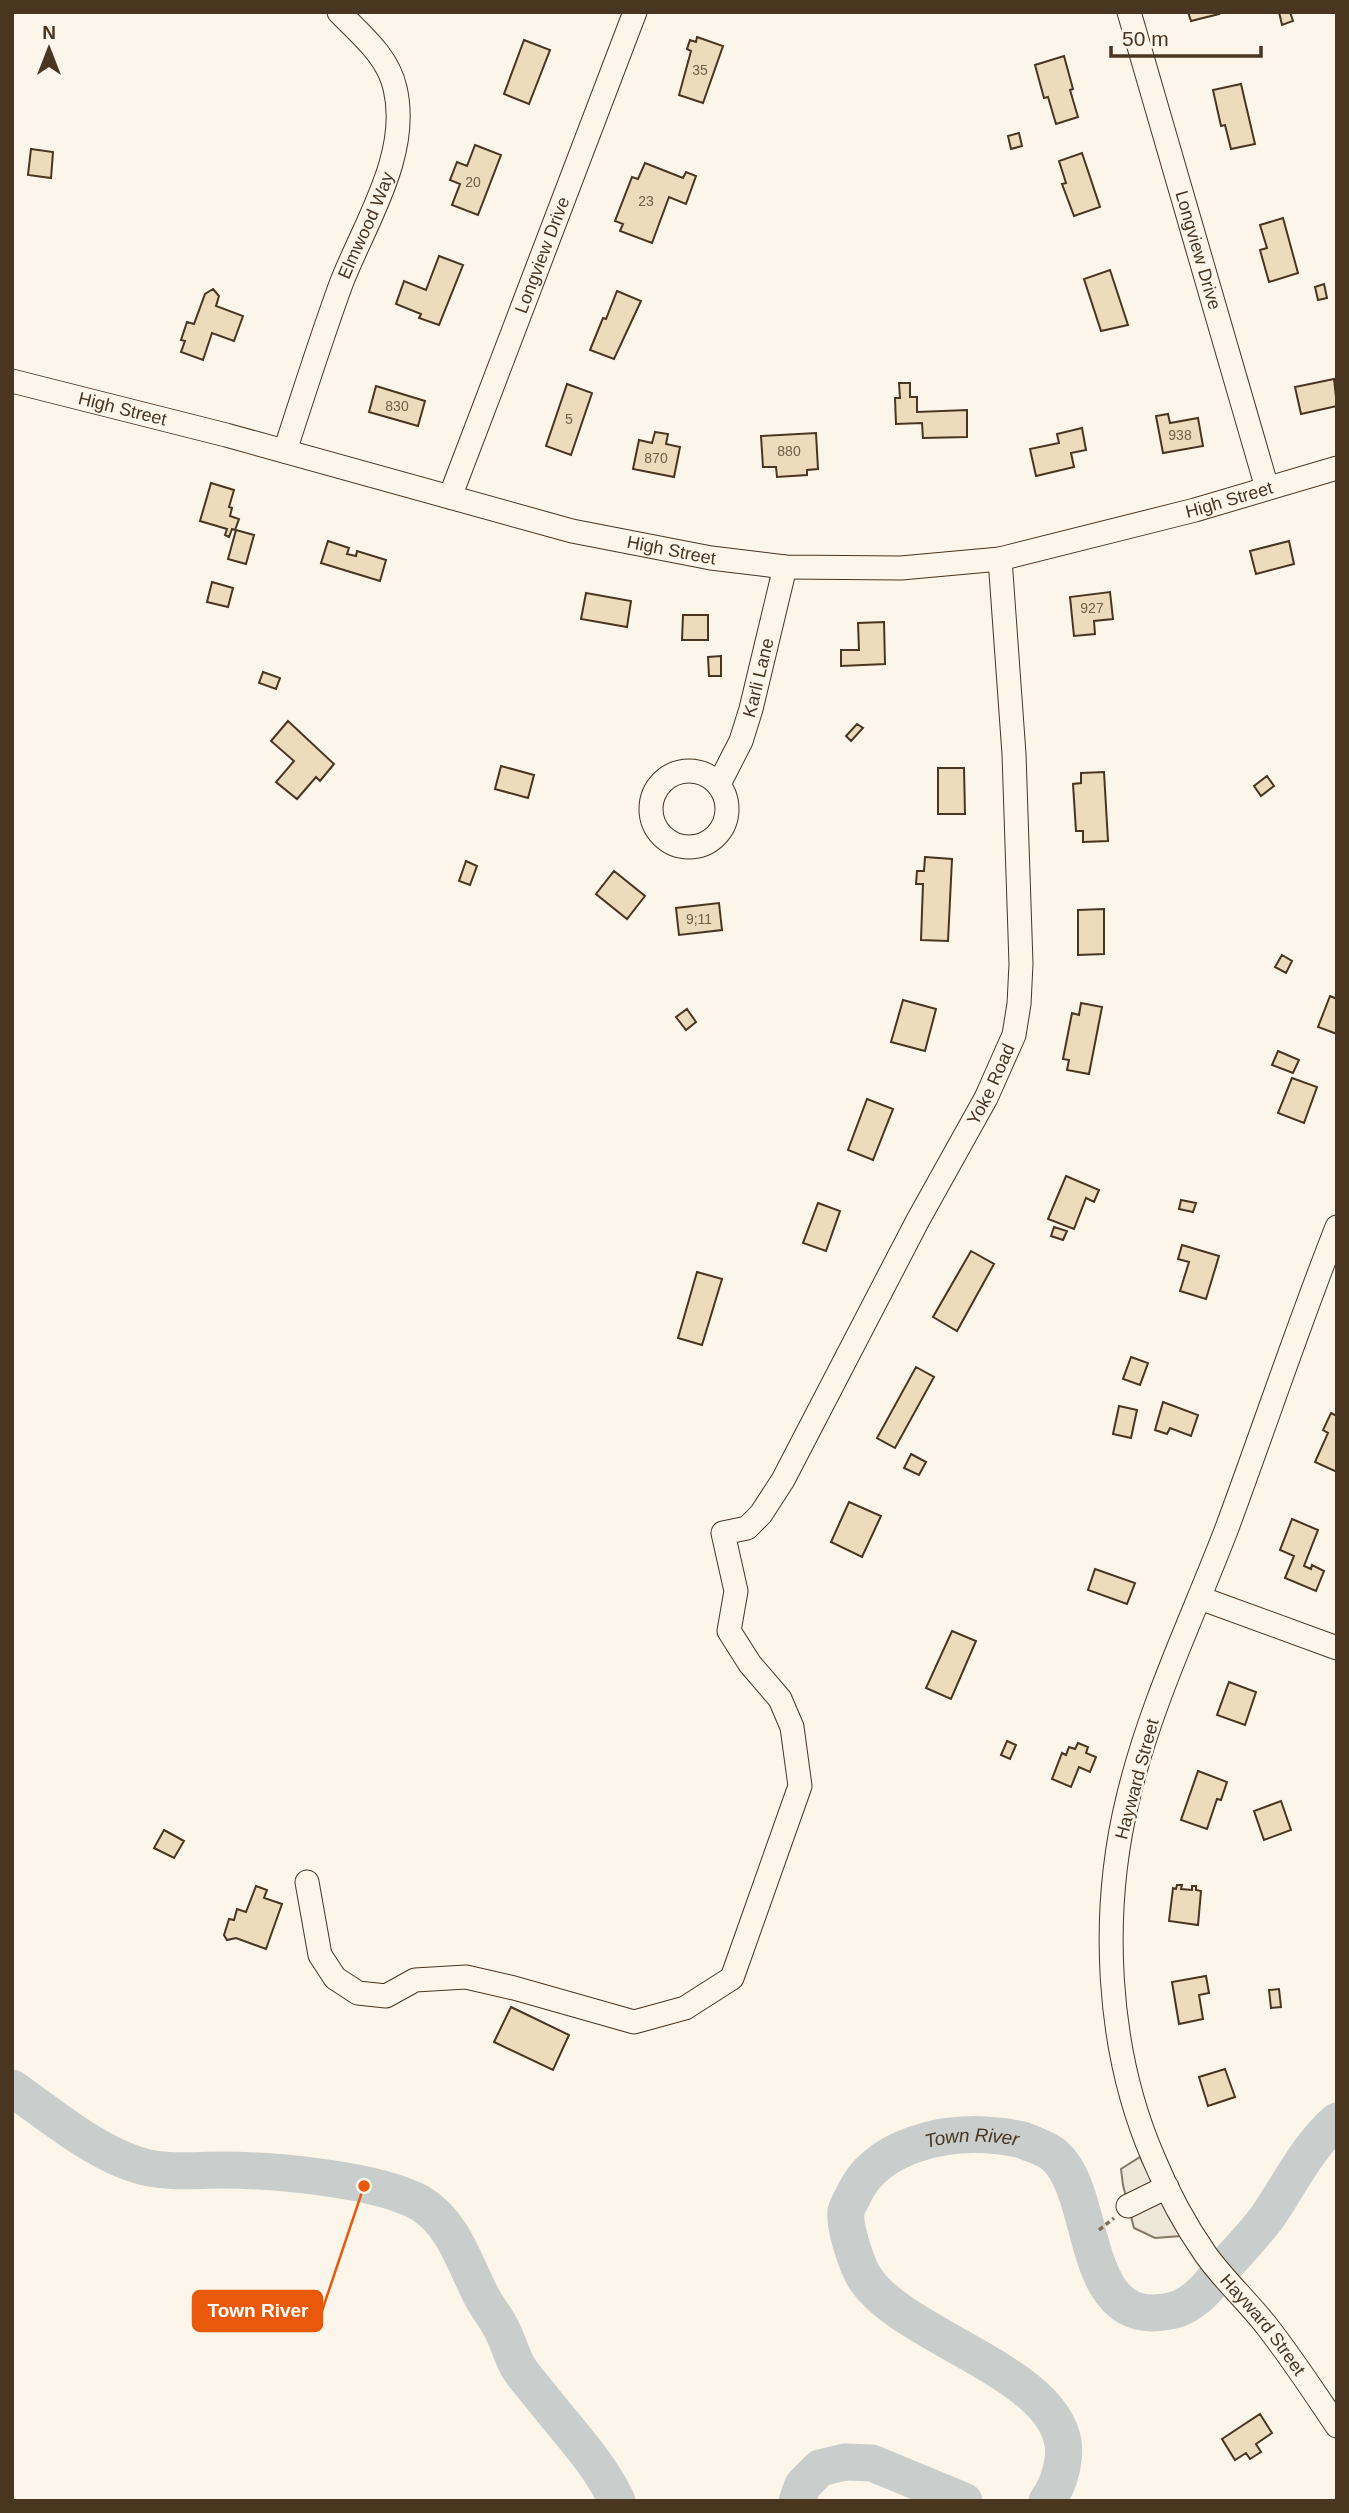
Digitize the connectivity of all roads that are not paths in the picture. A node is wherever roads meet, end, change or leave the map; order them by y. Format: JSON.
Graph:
{"nodes":[{"id":1,"x":339,"y":12,"type":"edge"},
{"id":2,"x":635,"y":12,"type":"edge"},
{"id":3,"x":1129,"y":12,"type":"edge"},
{"id":4,"x":12,"y":381,"type":"edge"},
{"id":5,"x":285,"y":451,"type":"junction"},
{"id":6,"x":1337,"y":468,"type":"edge"},
{"id":7,"x":1267,"y":488,"type":"junction"},
{"id":8,"x":450,"y":497,"type":"junction"},
{"id":9,"x":1000,"y":559,"type":"junction"},
{"id":10,"x":785,"y":567,"type":"junction"},
{"id":11,"x":719,"y":784,"type":"dead end"},
{"id":12,"x":1337,"y":1227,"type":"edge"},
{"id":13,"x":1200,"y":1598,"type":"junction"},
{"id":14,"x":1337,"y":1648,"type":"edge"},
{"id":15,"x":307,"y":1882,"type":"dead end"},
{"id":16,"x":1167,"y":2187,"type":"junction"},
{"id":17,"x":1128,"y":2206,"type":"dead end"},
{"id":18,"x":1337,"y":2427,"type":"edge"}],
"edges":[{"from":1,"to":5,"type":"street","name":"Elmwood Way"},
{"from":2,"to":8,"type":"street","name":"Longview Drive"},
{"from":3,"to":7,"type":"street","name":"Longview Drive"},
{"from":4,"to":5,"type":"street","name":"High Street"},
{"from":5,"to":8,"type":"street","name":"High Street"},
{"from":6,"to":7,"type":"street","name":"High Street"},
{"from":7,"to":9,"type":"street","name":"High Street"},
{"from":8,"to":10,"type":"street","name":"High Street"},
{"from":9,"to":10,"type":"street","name":"High Street"},
{"from":9,"to":15,"type":"street","name":"Yoke Road"},
{"from":10,"to":11,"type":"street","name":"Karli Lane"},
{"from":12,"to":13,"type":"street","name":"Hayward Street"},
{"from":13,"to":14,"type":"street"},
{"from":13,"to":16,"type":"street","name":"Hayward Street"},
{"from":16,"to":17,"type":"street"},
{"from":16,"to":18,"type":"street","name":"Hayward Street"}]}
